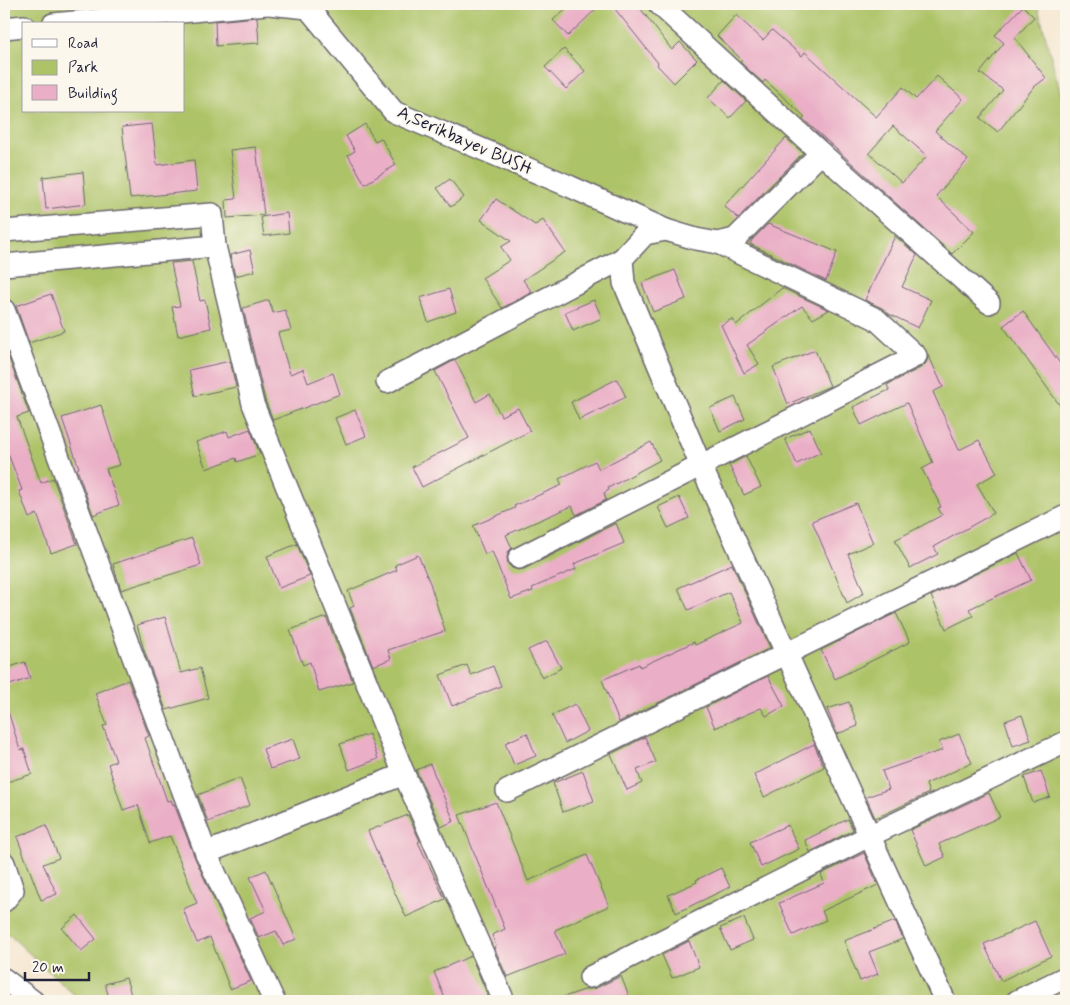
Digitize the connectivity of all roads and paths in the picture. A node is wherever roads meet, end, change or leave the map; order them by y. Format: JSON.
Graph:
{"nodes":[{"id":1,"x":268,"y":4,"type":"edge"},
{"id":2,"x":659,"y":4,"type":"edge"},
{"id":3,"x":74,"y":22,"type":"edge"},
{"id":4,"x":22,"y":26,"type":"edge"},
{"id":5,"x":4,"y":28,"type":"edge"},
{"id":6,"x":821,"y":153,"type":"junction"},
{"id":7,"x":666,"y":230,"type":"junction"},
{"id":8,"x":4,"y":231,"type":"edge"},
{"id":9,"x":718,"y":243,"type":"junction"},
{"id":10,"x":215,"y":246,"type":"junction"},
{"id":11,"x":622,"y":259,"type":"junction"},
{"id":12,"x":4,"y":265,"type":"edge"},
{"id":13,"x":989,"y":303,"type":"dead end"},
{"id":14,"x":4,"y":310,"type":"edge"},
{"id":15,"x":387,"y":382,"type":"dead end"},
{"id":16,"x":701,"y":466,"type":"junction"},
{"id":17,"x":1066,"y":516,"type":"edge"},
{"id":18,"x":519,"y":558,"type":"dead end"},
{"id":19,"x":785,"y":653,"type":"junction"},
{"id":20,"x":1066,"y":742,"type":"edge"},
{"id":21,"x":404,"y":774,"type":"junction"},
{"id":22,"x":506,"y":791,"type":"dead end"},
{"id":23,"x":869,"y":836,"type":"junction"},
{"id":24,"x":206,"y":853,"type":"junction"},
{"id":25,"x":4,"y":863,"type":"edge"},
{"id":26,"x":4,"y":900,"type":"edge"},
{"id":27,"x":590,"y":977,"type":"dead end"},
{"id":28,"x":1066,"y":977,"type":"edge"},
{"id":29,"x":4,"y":979,"type":"edge"},
{"id":30,"x":33,"y":1001,"type":"edge"},
{"id":31,"x":274,"y":1001,"type":"edge"},
{"id":32,"x":504,"y":1001,"type":"edge"},
{"id":33,"x":945,"y":1001,"type":"edge"},
{"id":34,"x":1017,"y":1001,"type":"edge"}],
"edges":[{"from":1,"to":3,"type":"street","name":"A,Serikbayev BUSH"},
{"from":1,"to":7,"type":"street","name":"A,Serikbayev BUSH"},
{"from":2,"to":6,"type":"street"},
{"from":4,"to":5,"type":"street"},
{"from":6,"to":9,"type":"street"},
{"from":6,"to":13,"type":"street"},
{"from":7,"to":9,"type":"street","name":"A,Serikbayev BUSH"},
{"from":7,"to":11,"type":"street"},
{"from":8,"to":10,"type":"street"},
{"from":9,"to":16,"type":"street","name":"A,Serikbayev BUSH"},
{"from":10,"to":12,"type":"street"},
{"from":10,"to":21,"type":"street"},
{"from":11,"to":15,"type":"street"},
{"from":11,"to":16,"type":"street"},
{"from":14,"to":24,"type":"street"},
{"from":16,"to":18,"type":"street"},
{"from":16,"to":19,"type":"street"},
{"from":17,"to":19,"type":"street"},
{"from":19,"to":22,"type":"street"},
{"from":19,"to":23,"type":"street"},
{"from":20,"to":23,"type":"street"},
{"from":21,"to":24,"type":"street"},
{"from":21,"to":32,"type":"street"},
{"from":23,"to":27,"type":"street"},
{"from":23,"to":33,"type":"street"},
{"from":24,"to":31,"type":"street"},
{"from":25,"to":26,"type":"street"},
{"from":28,"to":34,"type":"street"},
{"from":29,"to":30,"type":"street"}]}
